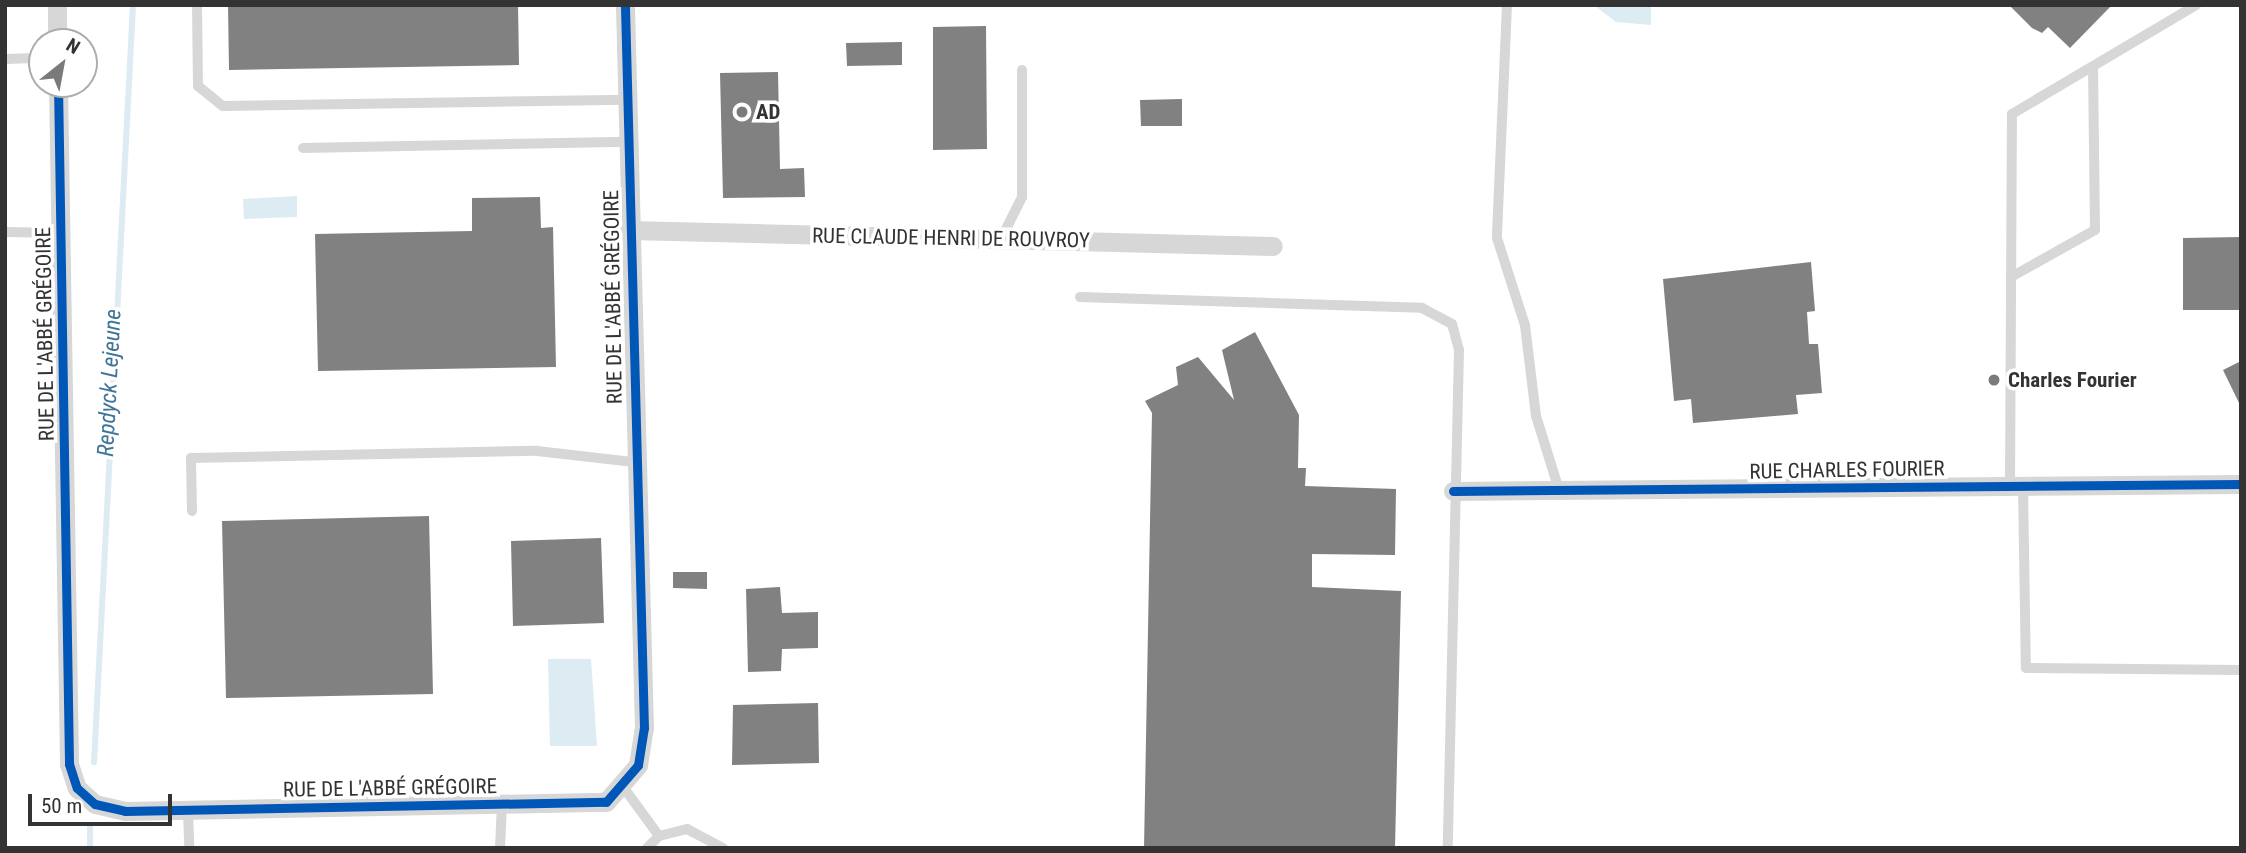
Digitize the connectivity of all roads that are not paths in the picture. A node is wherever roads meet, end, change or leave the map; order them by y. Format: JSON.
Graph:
{"nodes":[{"id":1,"x":57,"y":5,"type":"edge"},
{"id":2,"x":197,"y":5,"type":"edge"},
{"id":3,"x":625,"y":5,"type":"edge"},
{"id":4,"x":1507,"y":5,"type":"edge"},
{"id":5,"x":2196,"y":5,"type":"edge"},
{"id":6,"x":57,"y":28,"type":"edge"},
{"id":7,"x":28,"y":58,"type":"edge"},
{"id":8,"x":5,"y":59,"type":"edge"},
{"id":9,"x":2093,"y":67,"type":"junction"},
{"id":10,"x":1022,"y":70,"type":"dead end"},
{"id":11,"x":58,"y":98,"type":"edge"},
{"id":12,"x":627,"y":100,"type":"junction"},
{"id":13,"x":627,"y":142,"type":"junction"},
{"id":14,"x":303,"y":148,"type":"dead end"},
{"id":15,"x":629,"y":230,"type":"junction"},
{"id":16,"x":5,"y":232,"type":"edge"},
{"id":17,"x":60,"y":233,"type":"junction"},
{"id":18,"x":1001,"y":239,"type":"junction"},
{"id":19,"x":1273,"y":246,"type":"dead end"},
{"id":20,"x":2011,"y":277,"type":"junction"},
{"id":21,"x":1080,"y":296,"type":"dead end"},
{"id":22,"x":634,"y":462,"type":"junction"},
{"id":23,"x":2241,"y":484,"type":"edge"},
{"id":24,"x":2016,"y":486,"type":"junction"},
{"id":25,"x":1453,"y":491,"type":"junction"},
{"id":26,"x":1559,"y":491,"type":"junction"},
{"id":27,"x":192,"y":511,"type":"dead end"},
{"id":28,"x":2241,"y":670,"type":"edge"},
{"id":29,"x":624,"y":788,"type":"junction"},
{"id":30,"x":502,"y":804,"type":"junction"},
{"id":31,"x":188,"y":810,"type":"junction"},
{"id":32,"x":659,"y":836,"type":"junction"},
{"id":33,"x":188,"y":848,"type":"edge"},
{"id":34,"x":500,"y":848,"type":"edge"},
{"id":35,"x":647,"y":848,"type":"edge"},
{"id":36,"x":723,"y":848,"type":"edge"},
{"id":37,"x":1448,"y":848,"type":"edge"}],
"edges":[{"from":1,"to":6,"type":"street"},
{"from":2,"to":12,"type":"lane"},
{"from":3,"to":12,"type":"street","name":"RUE DE L'ABBÉ GRÉGOIRE"},
{"from":4,"to":26,"type":"lane"},
{"from":5,"to":9,"type":"lane"},
{"from":7,"to":8,"type":"lane"},
{"from":9,"to":20,"type":"lane"},
{"from":9,"to":20,"type":"lane"},
{"from":10,"to":18,"type":"lane"},
{"from":11,"to":17,"type":"street","name":"RUE DE L'ABBÉ GRÉGOIRE"},
{"from":12,"to":13,"type":"street","name":"RUE DE L'ABBÉ GRÉGOIRE"},
{"from":13,"to":14,"type":"lane"},
{"from":13,"to":15,"type":"street","name":"RUE DE L'ABBÉ GRÉGOIRE"},
{"from":15,"to":18,"type":"street","name":"RUE CLAUDE HENRI DE ROUVROY"},
{"from":15,"to":22,"type":"street","name":"RUE DE L'ABBÉ GRÉGOIRE"},
{"from":16,"to":17,"type":"lane"},
{"from":17,"to":31,"type":"street","name":"RUE DE L'ABBÉ GRÉGOIRE"},
{"from":18,"to":19,"type":"street","name":"RUE CLAUDE HENRI DE ROUVROY"},
{"from":20,"to":24,"type":"lane"},
{"from":21,"to":25,"type":"lane"},
{"from":22,"to":27,"type":"lane"},
{"from":22,"to":29,"type":"street","name":"RUE DE L'ABBÉ GRÉGOIRE"},
{"from":23,"to":24,"type":"street","name":"RUE CHARLES FOURIER"},
{"from":24,"to":26,"type":"street","name":"RUE CHARLES FOURIER"},
{"from":24,"to":28,"type":"lane"},
{"from":25,"to":26,"type":"street","name":"RUE CHARLES FOURIER"},
{"from":25,"to":37,"type":"lane"},
{"from":29,"to":30,"type":"street","name":"RUE DE L'ABBÉ GRÉGOIRE"},
{"from":29,"to":32,"type":"lane"},
{"from":30,"to":31,"type":"street","name":"RUE DE L'ABBÉ GRÉGOIRE"},
{"from":30,"to":34,"type":"lane"},
{"from":31,"to":33,"type":"lane"},
{"from":32,"to":35,"type":"lane"},
{"from":32,"to":36,"type":"lane"}]}
